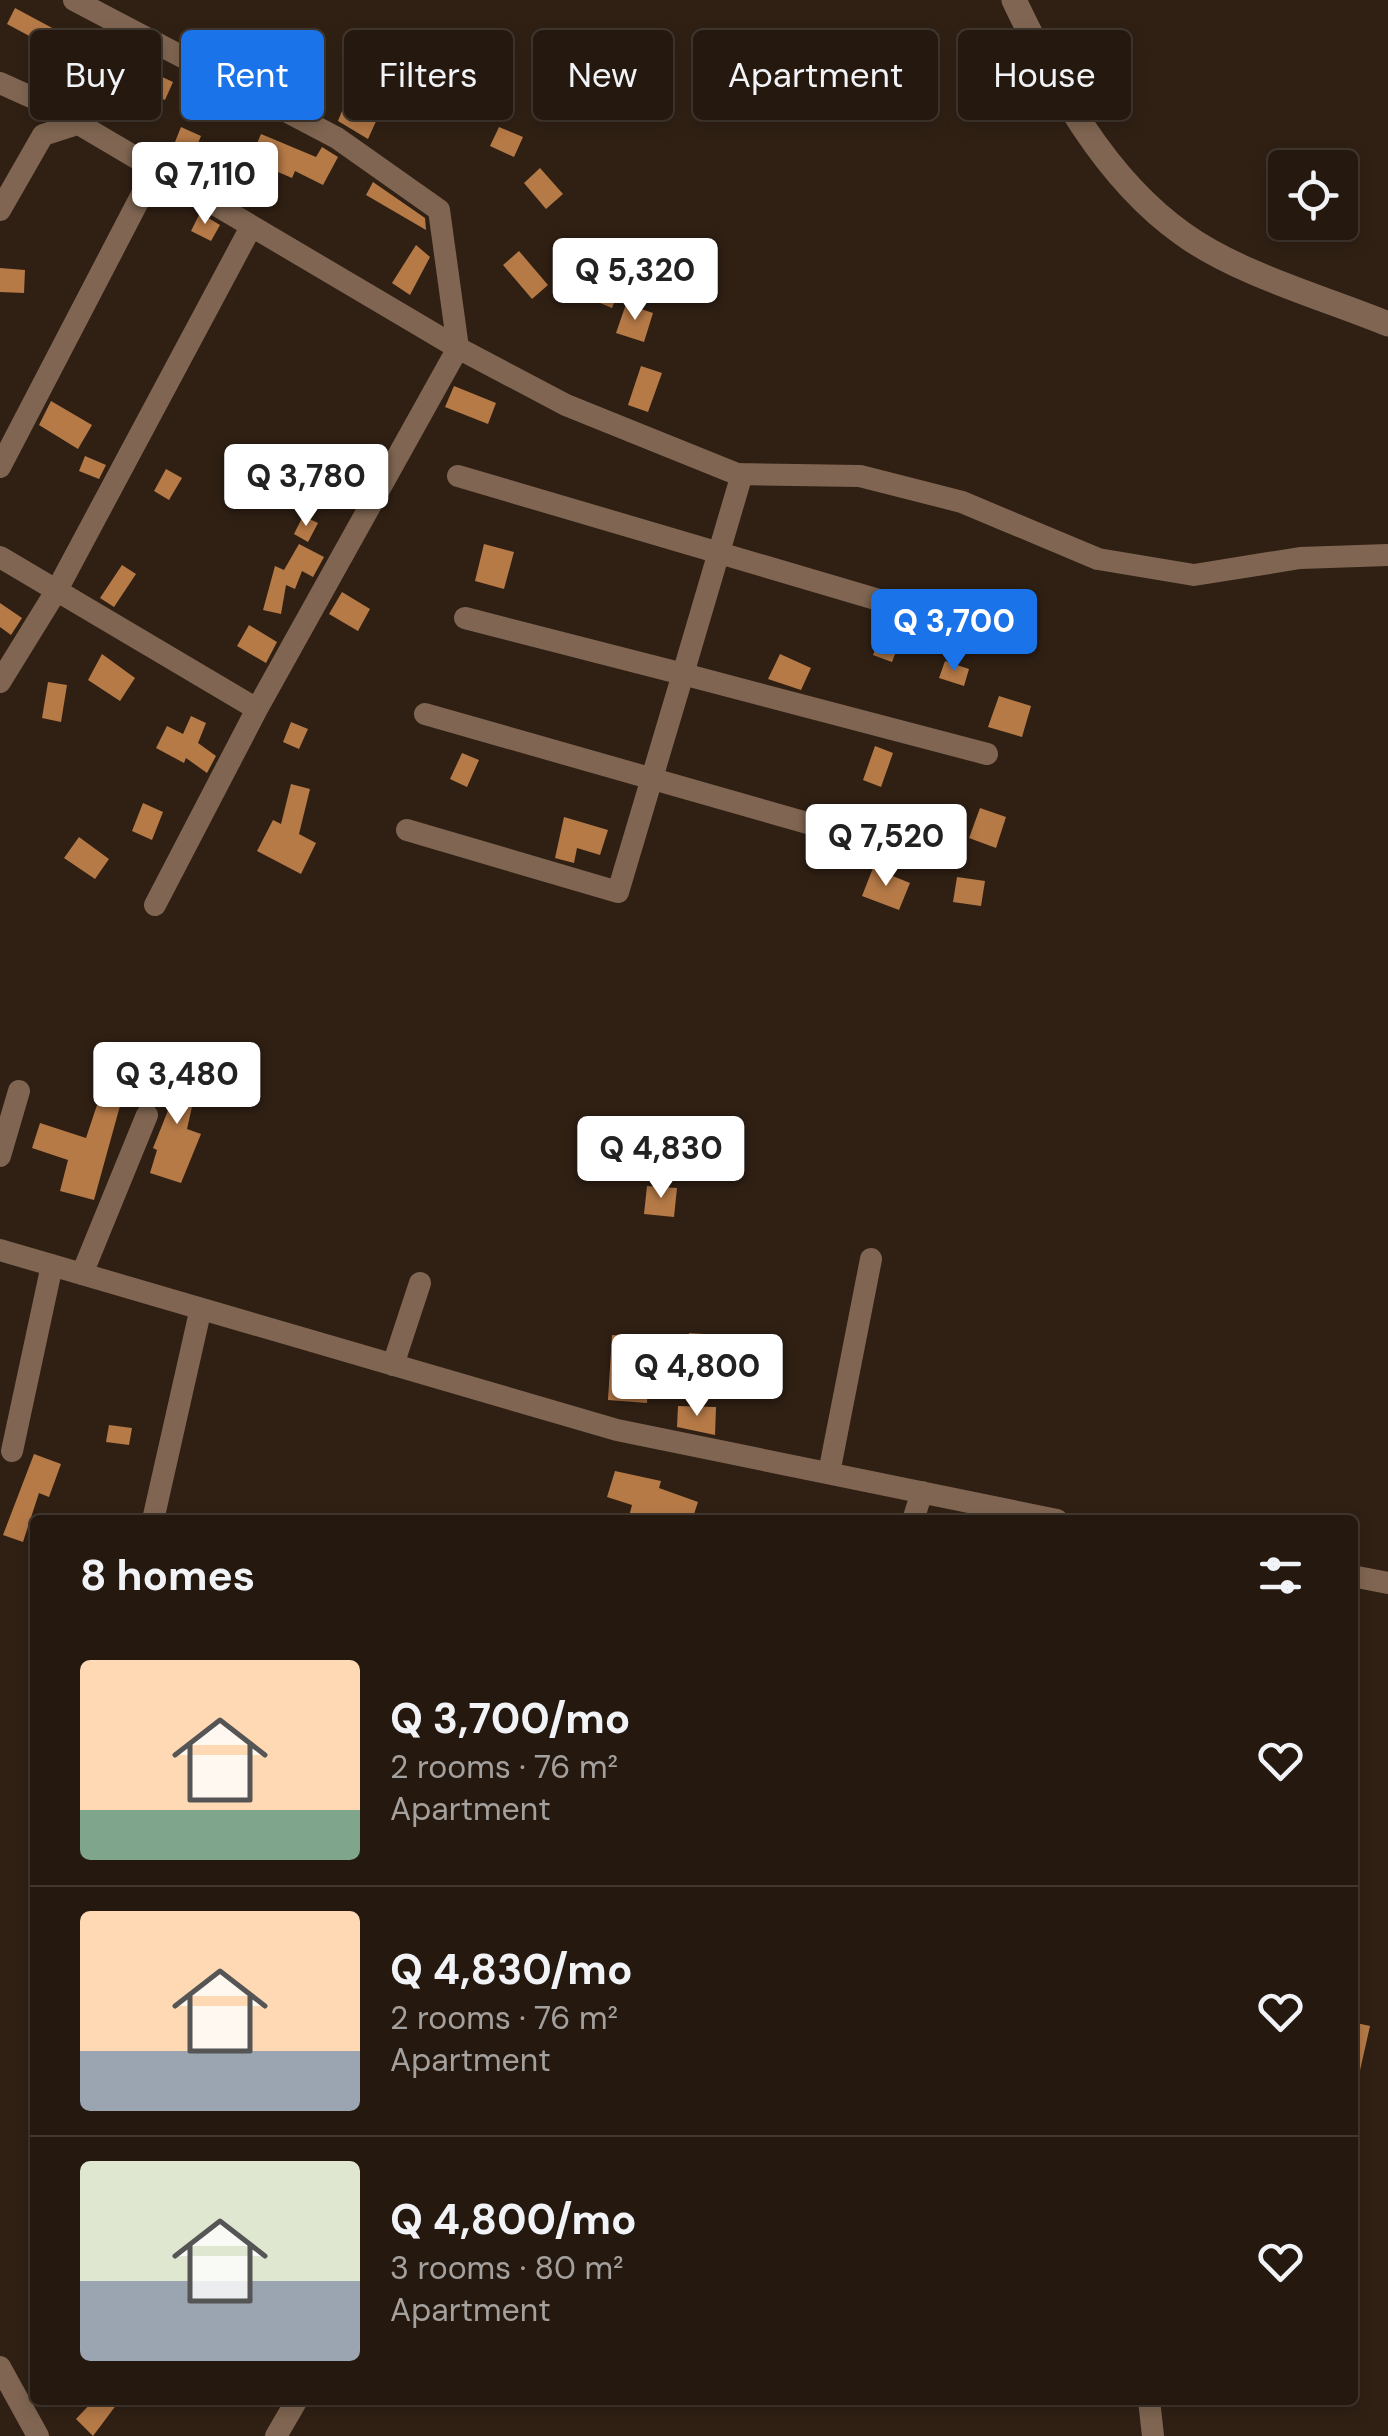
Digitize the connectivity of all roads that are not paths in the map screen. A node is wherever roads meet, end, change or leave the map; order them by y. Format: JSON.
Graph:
{"nodes":[{"id":1,"x":74,"y":0,"type":"edge"},
{"id":2,"x":1014,"y":0,"type":"edge"},
{"id":3,"x":0,"y":84,"type":"edge"},
{"id":4,"x":77,"y":124,"type":"junction"},
{"id":5,"x":154,"y":171,"type":"junction"},
{"id":6,"x":0,"y":210,"type":"edge"},
{"id":7,"x":251,"y":228,"type":"junction"},
{"id":8,"x":1388,"y":324,"type":"edge"},
{"id":9,"x":458,"y":348,"type":"junction"},
{"id":10,"x":0,"y":467,"type":"edge"},
{"id":11,"x":742,"y":474,"type":"junction"},
{"id":12,"x":458,"y":476,"type":"dead end"},
{"id":13,"x":720,"y":552,"type":"junction"},
{"id":14,"x":1388,"y":555,"type":"edge"},
{"id":15,"x":0,"y":558,"type":"edge"},
{"id":16,"x":58,"y":588,"type":"junction"},
{"id":17,"x":465,"y":618,"type":"dead end"},
{"id":18,"x":1026,"y":643,"type":"dead end"},
{"id":19,"x":684,"y":674,"type":"junction"},
{"id":20,"x":0,"y":682,"type":"edge"},
{"id":21,"x":257,"y":708,"type":"junction"},
{"id":22,"x":424,"y":714,"type":"dead end"},
{"id":23,"x":988,"y":754,"type":"dead end"},
{"id":24,"x":652,"y":778,"type":"junction"},
{"id":25,"x":407,"y":830,"type":"dead end"},
{"id":26,"x":902,"y":850,"type":"dead end"},
{"id":27,"x":155,"y":905,"type":"dead end"},
{"id":28,"x":19,"y":1092,"type":"dead end"},
{"id":29,"x":148,"y":1115,"type":"dead end"},
{"id":30,"x":0,"y":1156,"type":"edge"},
{"id":31,"x":0,"y":1250,"type":"edge"},
{"id":32,"x":871,"y":1259,"type":"dead end"},
{"id":33,"x":52,"y":1265,"type":"junction"},
{"id":34,"x":82,"y":1274,"type":"junction"},
{"id":35,"x":420,"y":1283,"type":"dead end"},
{"id":36,"x":200,"y":1312,"type":"junction"},
{"id":37,"x":393,"y":1366,"type":"junction"},
{"id":38,"x":12,"y":1451,"type":"dead end"},
{"id":39,"x":829,"y":1473,"type":"junction"},
{"id":40,"x":922,"y":1492,"type":"junction"},
{"id":41,"x":154,"y":1515,"type":"edge"},
{"id":42,"x":915,"y":1515,"type":"edge"},
{"id":43,"x":1033,"y":1515,"type":"edge"},
{"id":44,"x":1358,"y":1577,"type":"edge"},
{"id":45,"x":1388,"y":1583,"type":"edge"},
{"id":46,"x":0,"y":2367,"type":"edge"},
{"id":47,"x":294,"y":2405,"type":"edge"},
{"id":48,"x":1149,"y":2405,"type":"edge"},
{"id":49,"x":38,"y":2436,"type":"edge"},
{"id":50,"x":276,"y":2436,"type":"edge"},
{"id":51,"x":1153,"y":2436,"type":"edge"}],
"edges":[{"from":1,"to":9,"type":"street"},
{"from":2,"to":8,"type":"street"},
{"from":3,"to":4,"type":"street"},
{"from":4,"to":5,"type":"street"},
{"from":4,"to":6,"type":"street"},
{"from":5,"to":7,"type":"street"},
{"from":5,"to":10,"type":"street"},
{"from":7,"to":9,"type":"street"},
{"from":7,"to":16,"type":"street"},
{"from":9,"to":11,"type":"street"},
{"from":9,"to":21,"type":"street"},
{"from":11,"to":13,"type":"street"},
{"from":11,"to":14,"type":"street"},
{"from":12,"to":13,"type":"street"},
{"from":13,"to":18,"type":"street"},
{"from":13,"to":19,"type":"street"},
{"from":15,"to":16,"type":"street"},
{"from":16,"to":20,"type":"street"},
{"from":16,"to":21,"type":"street"},
{"from":17,"to":19,"type":"street"},
{"from":19,"to":23,"type":"street"},
{"from":19,"to":24,"type":"street"},
{"from":21,"to":27,"type":"street"},
{"from":22,"to":24,"type":"street"},
{"from":24,"to":25,"type":"street"},
{"from":24,"to":26,"type":"street"},
{"from":28,"to":30,"type":"street"},
{"from":29,"to":34,"type":"street"},
{"from":31,"to":33,"type":"street"},
{"from":32,"to":39,"type":"street"},
{"from":33,"to":34,"type":"street"},
{"from":33,"to":38,"type":"street"},
{"from":34,"to":36,"type":"street"},
{"from":35,"to":37,"type":"street"},
{"from":36,"to":37,"type":"street"},
{"from":36,"to":41,"type":"street"},
{"from":37,"to":39,"type":"street"},
{"from":39,"to":40,"type":"street"},
{"from":40,"to":42,"type":"street"},
{"from":40,"to":43,"type":"street"},
{"from":44,"to":45,"type":"street"},
{"from":46,"to":49,"type":"street"},
{"from":47,"to":50,"type":"street"},
{"from":48,"to":51,"type":"street"}]}
